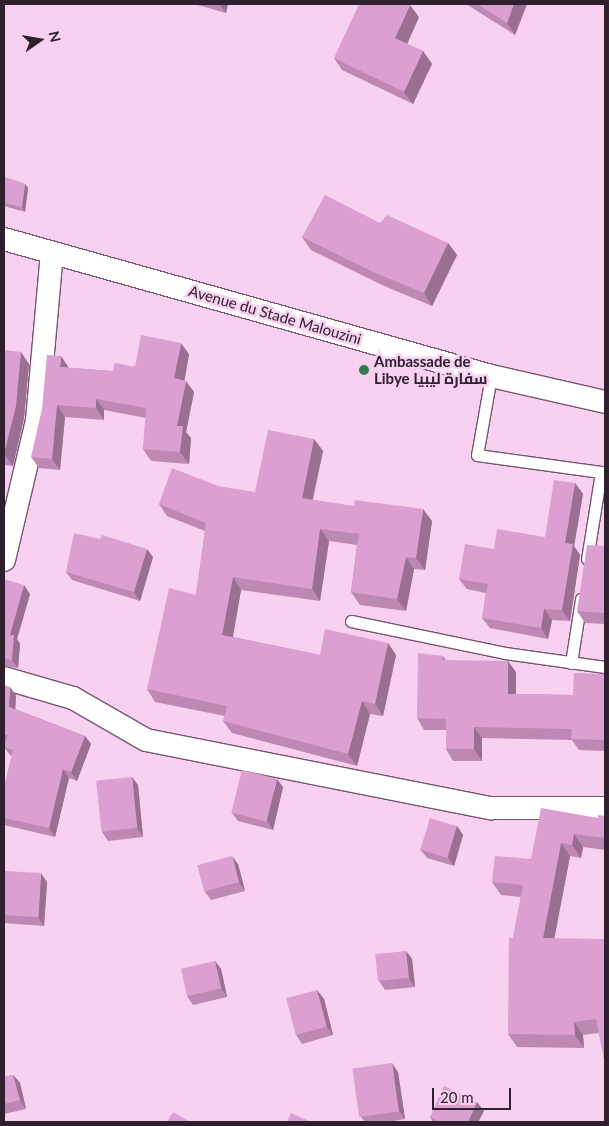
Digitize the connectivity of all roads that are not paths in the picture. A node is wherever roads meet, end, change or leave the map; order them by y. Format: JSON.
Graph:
{"nodes":[{"id":1,"x":4,"y":239,"type":"edge"},
{"id":2,"x":52,"y":253,"type":"junction"},
{"id":3,"x":491,"y":376,"type":"junction"},
{"id":4,"x":605,"y":402,"type":"edge"},
{"id":5,"x":4,"y":560,"type":"edge"},
{"id":6,"x":586,"y":567,"type":"edge"},
{"id":7,"x":583,"y":586,"type":"edge"},
{"id":8,"x":350,"y":621,"type":"dead end"},
{"id":9,"x":571,"y":662,"type":"junction"},
{"id":10,"x":605,"y":667,"type":"edge"},
{"id":11,"x":4,"y":678,"type":"edge"},
{"id":12,"x":605,"y":808,"type":"edge"}],
"edges":[{"from":1,"to":2,"type":"street","name":"Avenue du Stade Malouzini"},
{"from":2,"to":3,"type":"street","name":"Avenue du Stade Malouzini"},
{"from":2,"to":5,"type":"street"},
{"from":3,"to":4,"type":"street","name":"Avenue du Stade Malouzini"},
{"from":3,"to":6,"type":"lane"},
{"from":7,"to":9,"type":"lane"},
{"from":8,"to":9,"type":"lane"},
{"from":9,"to":10,"type":"lane"},
{"from":11,"to":12,"type":"street"}]}
